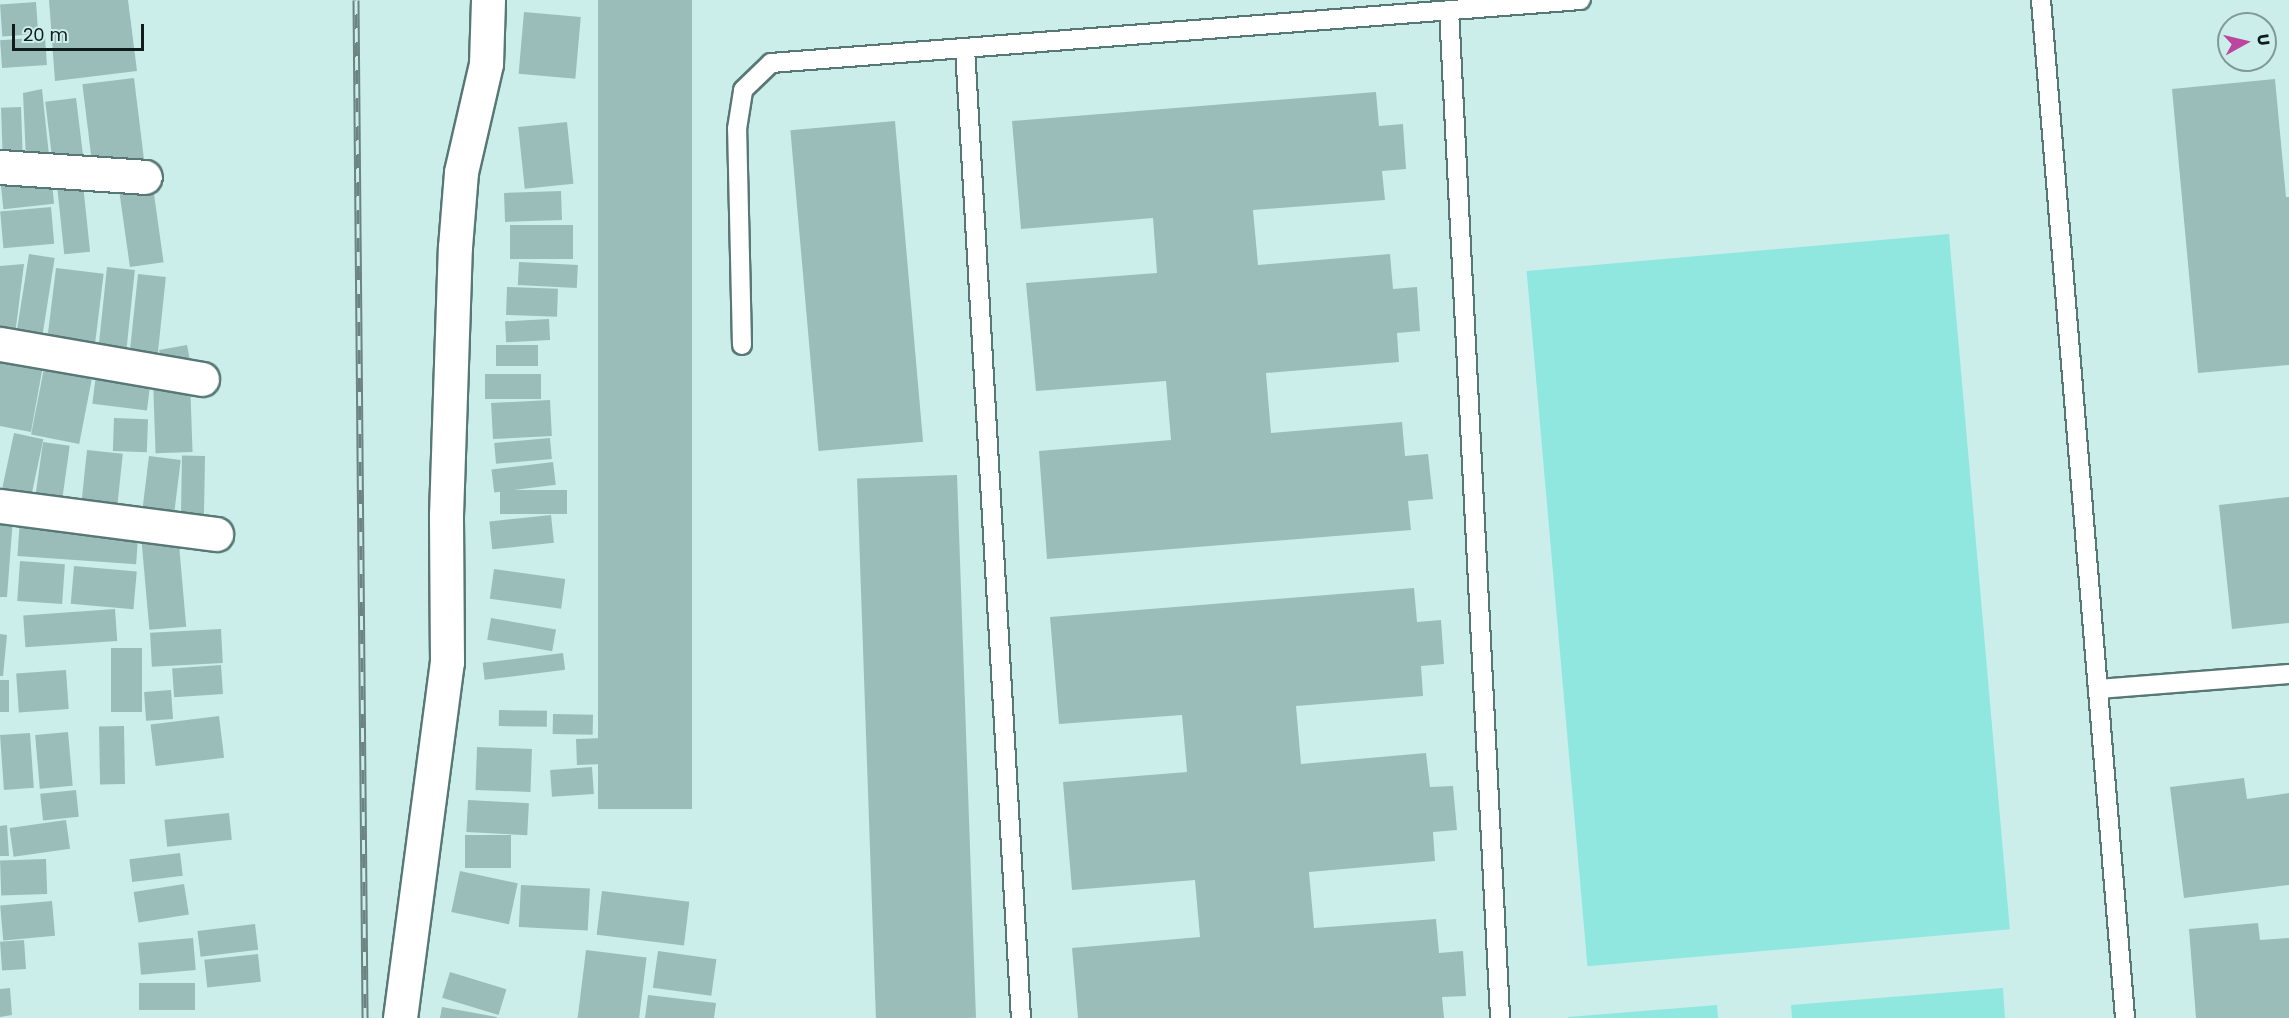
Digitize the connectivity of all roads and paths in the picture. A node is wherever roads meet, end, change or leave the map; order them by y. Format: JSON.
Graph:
{"nodes":[{"id":1,"x":488,"y":0,"type":"edge"},
{"id":2,"x":1581,"y":0,"type":"edge"},
{"id":3,"x":2041,"y":0,"type":"edge"},
{"id":4,"x":1449,"y":10,"type":"junction"},
{"id":5,"x":965,"y":48,"type":"junction"},
{"id":6,"x":0,"y":167,"type":"edge"},
{"id":7,"x":145,"y":177,"type":"dead end"},
{"id":8,"x":0,"y":344,"type":"edge"},
{"id":9,"x":742,"y":345,"type":"dead end"},
{"id":10,"x":202,"y":379,"type":"dead end"},
{"id":11,"x":0,"y":506,"type":"edge"},
{"id":12,"x":216,"y":534,"type":"dead end"},
{"id":13,"x":2289,"y":674,"type":"edge"},
{"id":14,"x":2098,"y":689,"type":"junction"},
{"id":15,"x":400,"y":1018,"type":"edge"},
{"id":16,"x":1021,"y":1018,"type":"edge"},
{"id":17,"x":1500,"y":1018,"type":"edge"},
{"id":18,"x":2125,"y":1018,"type":"edge"}],
"edges":[{"from":1,"to":15,"type":"street"},
{"from":2,"to":4,"type":"lane"},
{"from":3,"to":14,"type":"lane"},
{"from":4,"to":5,"type":"lane"},
{"from":4,"to":17,"type":"lane"},
{"from":5,"to":9,"type":"lane"},
{"from":5,"to":16,"type":"lane"},
{"from":6,"to":7,"type":"street"},
{"from":8,"to":10,"type":"street"},
{"from":11,"to":12,"type":"street"},
{"from":13,"to":14,"type":"lane"},
{"from":14,"to":18,"type":"lane"}]}
